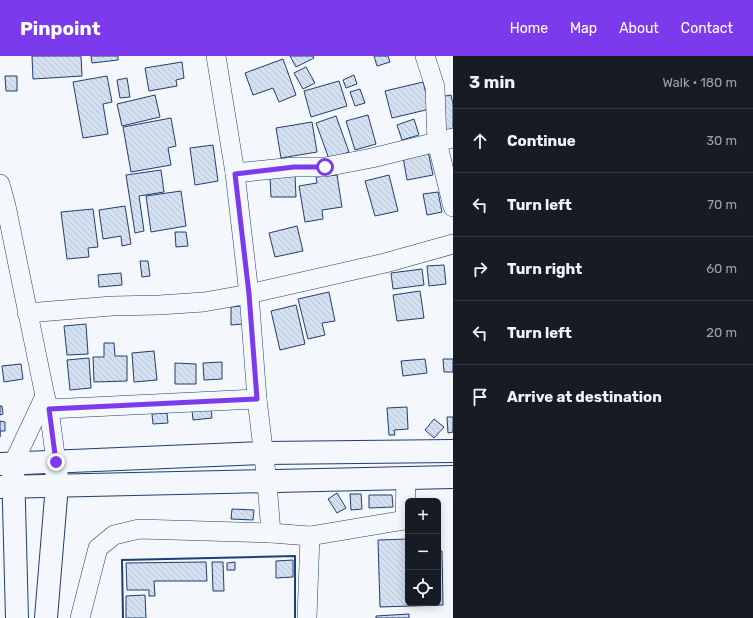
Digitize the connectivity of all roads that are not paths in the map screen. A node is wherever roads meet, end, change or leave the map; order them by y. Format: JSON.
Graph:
{"nodes":[{"id":1,"x":216,"y":56,"type":"edge"},
{"id":2,"x":425,"y":56,"type":"edge"},
{"id":3,"x":445,"y":140,"type":"edge"},
{"id":4,"x":235,"y":174,"type":"junction"},
{"id":5,"x":0,"y":184,"type":"edge"},
{"id":6,"x":3,"y":206,"type":"edge"},
{"id":7,"x":453,"y":207,"type":"edge"},
{"id":8,"x":453,"y":244,"type":"edge"},
{"id":9,"x":249,"y":294,"type":"junction"},
{"id":10,"x":27,"y":313,"type":"junction"},
{"id":11,"x":257,"y":399,"type":"junction"},
{"id":12,"x":47,"y":403,"type":"junction"},
{"id":13,"x":453,"y":451,"type":"edge"},
{"id":14,"x":264,"y":453,"type":"junction"},
{"id":15,"x":56,"y":462,"type":"junction"},
{"id":16,"x":6,"y":464,"type":"edge"},
{"id":17,"x":453,"y":477,"type":"edge"},
{"id":18,"x":406,"y":479,"type":"junction"},
{"id":19,"x":267,"y":482,"type":"junction"},
{"id":20,"x":57,"y":485,"type":"junction"},
{"id":21,"x":7,"y":487,"type":"edge"},
{"id":22,"x":271,"y":533,"type":"junction"},
{"id":23,"x":310,"y":536,"type":"junction"},
{"id":24,"x":17,"y":618,"type":"edge"},
{"id":25,"x":46,"y":618,"type":"edge"},
{"id":26,"x":80,"y":618,"type":"edge"},
{"id":27,"x":307,"y":618,"type":"edge"}],
"edges":[{"from":1,"to":4,"type":"street"},
{"from":2,"to":3,"type":"street"},
{"from":3,"to":4,"type":"street"},
{"from":3,"to":7,"type":"street"},
{"from":4,"to":9,"type":"street"},
{"from":5,"to":6,"type":"street"},
{"from":6,"to":10,"type":"street"},
{"from":8,"to":9,"type":"street"},
{"from":9,"to":10,"type":"street"},
{"from":9,"to":11,"type":"street"},
{"from":10,"to":12,"type":"street"},
{"from":11,"to":12,"type":"street"},
{"from":11,"to":14,"type":"street"},
{"from":12,"to":15,"type":"street"},
{"from":12,"to":16,"type":"street"},
{"from":13,"to":14,"type":"main road"},
{"from":14,"to":15,"type":"main road"},
{"from":14,"to":19,"type":"street"},
{"from":15,"to":16,"type":"main road"},
{"from":15,"to":20,"type":"main road"},
{"from":16,"to":21,"type":"main road"},
{"from":17,"to":18,"type":"main road"},
{"from":18,"to":19,"type":"main road"},
{"from":18,"to":23,"type":"street"},
{"from":19,"to":20,"type":"main road"},
{"from":19,"to":22,"type":"street"},
{"from":20,"to":21,"type":"main road"},
{"from":20,"to":25,"type":"main road"},
{"from":21,"to":24,"type":"main road"},
{"from":22,"to":23,"type":"street"},
{"from":22,"to":26,"type":"street"},
{"from":23,"to":27,"type":"street"}]}
